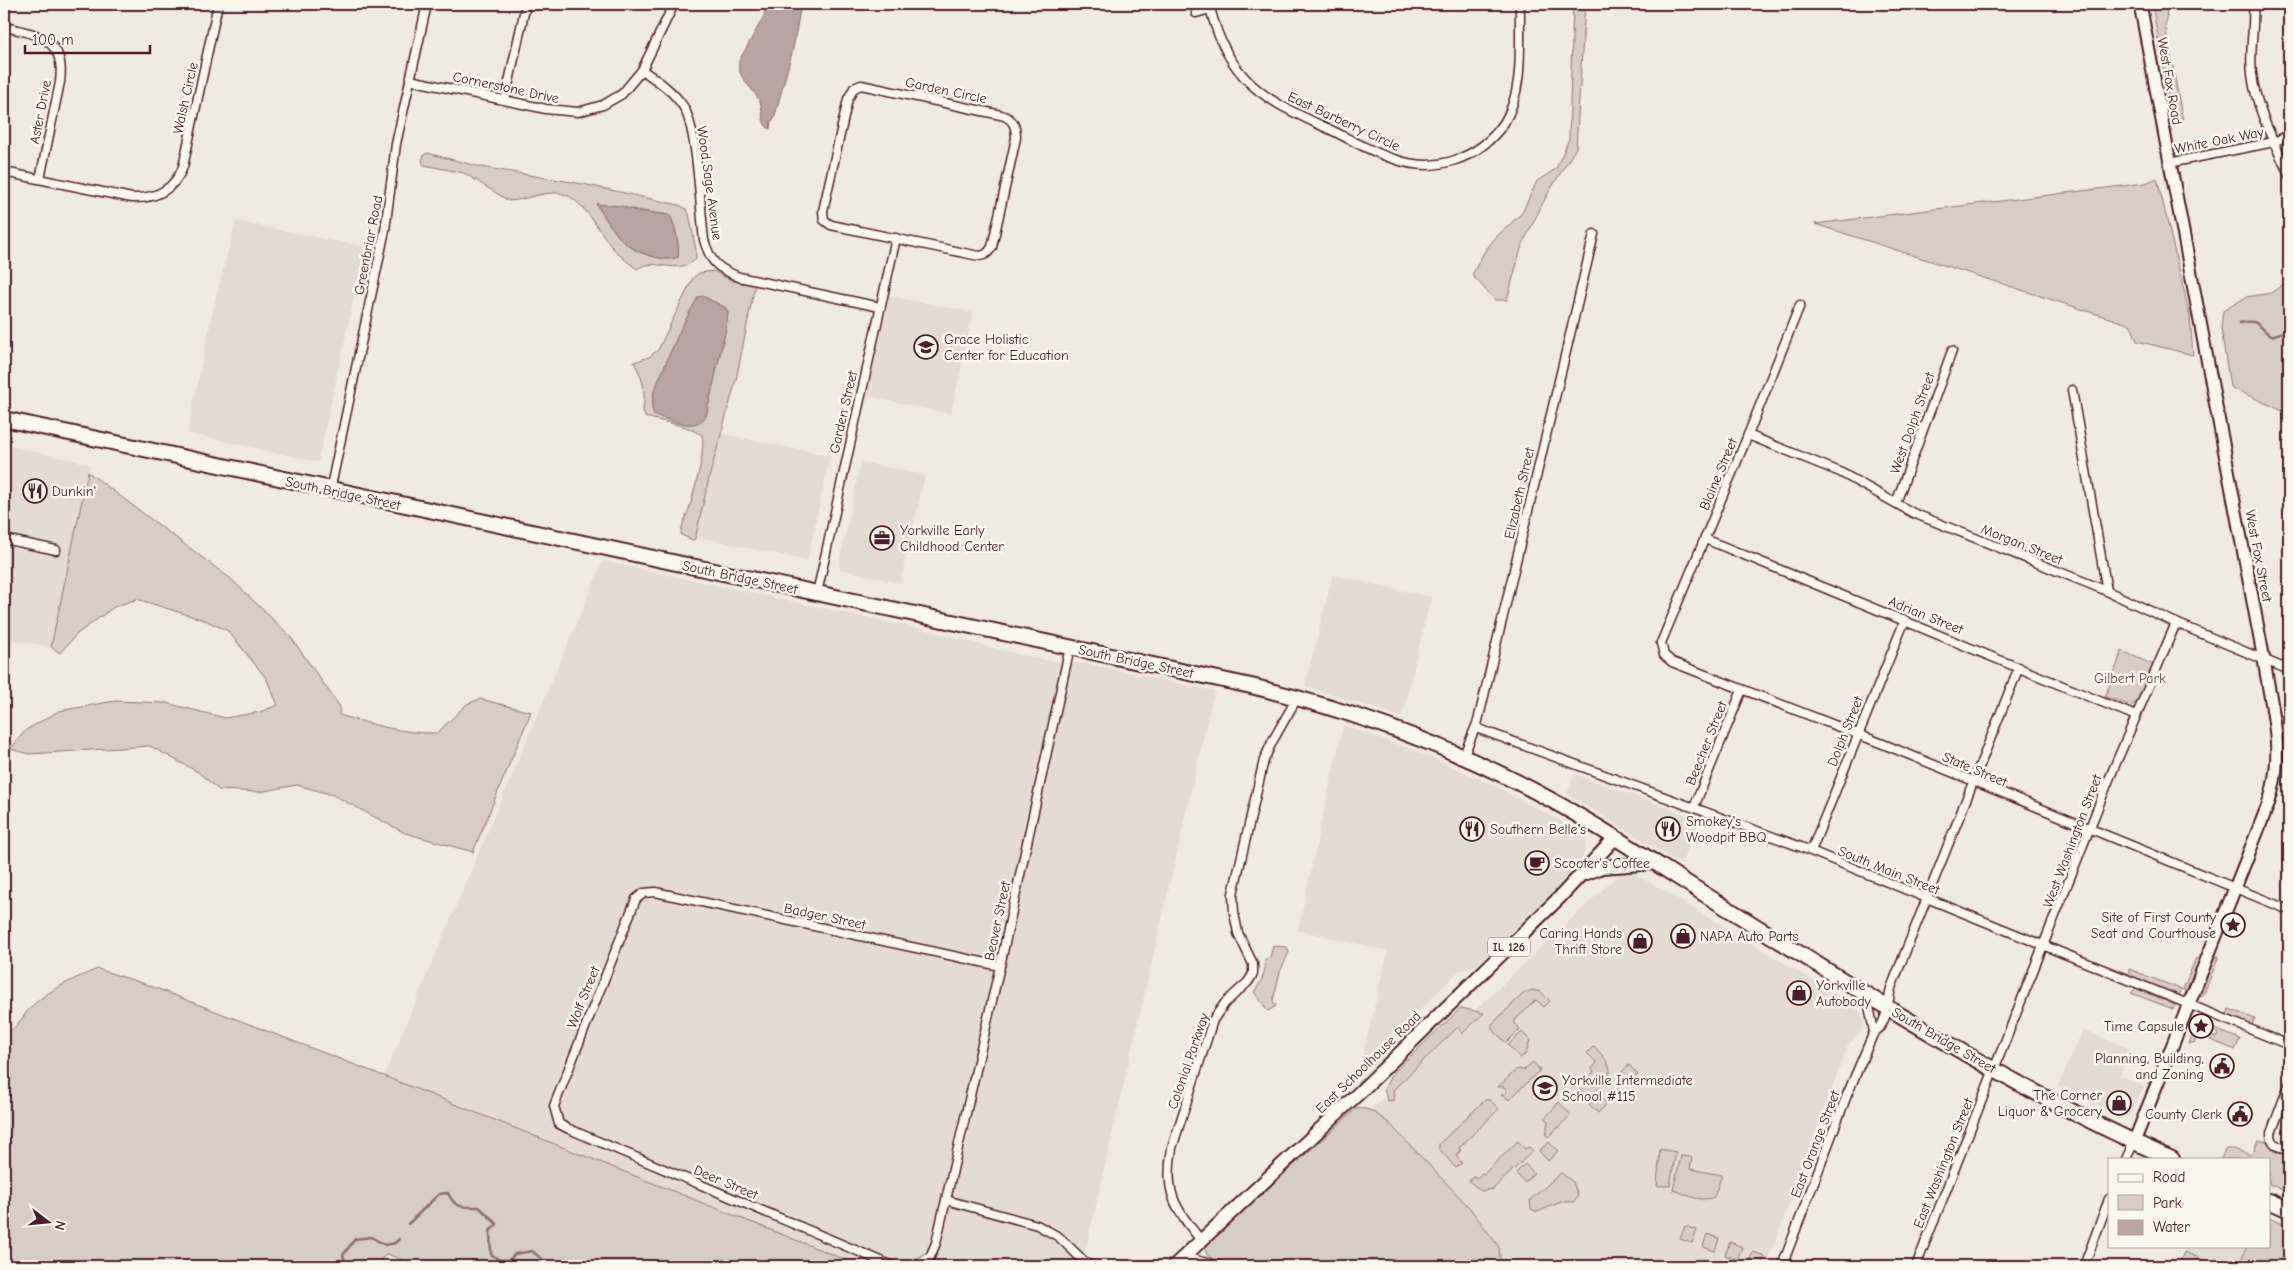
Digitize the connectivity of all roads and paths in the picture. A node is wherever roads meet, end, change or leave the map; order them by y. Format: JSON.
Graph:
{"nodes":[{"id":1,"x":218,"y":4,"type":"edge"},
{"id":2,"x":427,"y":4,"type":"edge"},
{"id":3,"x":526,"y":4,"type":"edge"},
{"id":4,"x":674,"y":4,"type":"edge"},
{"id":5,"x":1520,"y":4,"type":"edge"},
{"id":6,"x":2140,"y":4,"type":"edge"},
{"id":7,"x":2253,"y":4,"type":"edge"},
{"id":8,"x":1209,"y":6,"type":"edge"},
{"id":9,"x":1196,"y":13,"type":"dead end"},
{"id":10,"x":4,"y":28,"type":"edge"},
{"id":11,"x":63,"y":45,"type":"dead end"},
{"id":12,"x":55,"y":50,"type":"junction"},
{"id":13,"x":642,"y":70,"type":"junction"},
{"id":14,"x":410,"y":80,"type":"junction"},
{"id":15,"x":505,"y":100,"type":"junction"},
{"id":16,"x":2289,"y":135,"type":"edge"},
{"id":17,"x":2274,"y":142,"type":"junction"},
{"id":18,"x":2169,"y":163,"type":"junction"},
{"id":19,"x":4,"y":172,"type":"edge"},
{"id":20,"x":2289,"y":175,"type":"edge"},
{"id":21,"x":40,"y":179,"type":"junction"},
{"id":22,"x":1594,"y":234,"type":"dead end"},
{"id":23,"x":896,"y":238,"type":"junction"},
{"id":24,"x":1800,"y":305,"type":"dead end"},
{"id":25,"x":880,"y":307,"type":"junction"},
{"id":26,"x":1952,"y":351,"type":"dead end"},
{"id":27,"x":2072,"y":390,"type":"dead end"},
{"id":28,"x":4,"y":419,"type":"edge"},
{"id":29,"x":1748,"y":435,"type":"junction"},
{"id":30,"x":330,"y":490,"type":"junction"},
{"id":31,"x":1896,"y":503,"type":"junction"},
{"id":32,"x":4,"y":539,"type":"edge"},
{"id":33,"x":1706,"y":539,"type":"junction"},
{"id":34,"x":56,"y":550,"type":"dead end"},
{"id":35,"x":2107,"y":592,"type":"junction"},
{"id":36,"x":817,"y":593,"type":"junction"},
{"id":37,"x":1904,"y":620,"type":"junction"},
{"id":38,"x":2176,"y":623,"type":"junction"},
{"id":39,"x":1652,"y":640,"type":"dead end"},
{"id":40,"x":1661,"y":643,"type":"junction"},
{"id":41,"x":1070,"y":647,"type":"junction"},
{"id":42,"x":2264,"y":660,"type":"junction"},
{"id":43,"x":2019,"y":667,"type":"junction"},
{"id":44,"x":2289,"y":670,"type":"edge"},
{"id":45,"x":1742,"y":690,"type":"junction"},
{"id":46,"x":1297,"y":698,"type":"junction"},
{"id":47,"x":2136,"y":716,"type":"junction"},
{"id":48,"x":1476,"y":728,"type":"junction"},
{"id":49,"x":1857,"y":734,"type":"junction"},
{"id":50,"x":1463,"y":757,"type":"junction"},
{"id":51,"x":1975,"y":782,"type":"junction"},
{"id":52,"x":1694,"y":807,"type":"junction"},
{"id":53,"x":2090,"y":828,"type":"junction"},
{"id":54,"x":1615,"y":838,"type":"junction"},
{"id":55,"x":1811,"y":851,"type":"junction"},
{"id":56,"x":1654,"y":863,"type":"junction"},
{"id":57,"x":1580,"y":876,"type":"junction"},
{"id":58,"x":2235,"y":888,"type":"junction"},
{"id":59,"x":644,"y":893,"type":"joint"},
{"id":60,"x":1926,"y":899,"type":"junction"},
{"id":61,"x":2289,"y":910,"type":"edge"},
{"id":62,"x":2044,"y":946,"type":"junction"},
{"id":63,"x":1000,"y":966,"type":"junction"},
{"id":64,"x":1867,"y":995,"type":"junction"},
{"id":65,"x":2188,"y":1004,"type":"junction"},
{"id":66,"x":1886,"y":1007,"type":"junction"},
{"id":67,"x":1874,"y":1032,"type":"junction"},
{"id":68,"x":2289,"y":1045,"type":"edge"},
{"id":69,"x":1995,"y":1070,"type":"junction"},
{"id":70,"x":2289,"y":1085,"type":"edge"},
{"id":71,"x":555,"y":1114,"type":"joint"},
{"id":72,"x":2134,"y":1142,"type":"junction"},
{"id":73,"x":2289,"y":1151,"type":"edge"},
{"id":74,"x":2126,"y":1158,"type":"edge"},
{"id":75,"x":2170,"y":1158,"type":"edge"},
{"id":76,"x":946,"y":1200,"type":"junction"},
{"id":77,"x":2270,"y":1201,"type":"edge"},
{"id":78,"x":2108,"y":1204,"type":"edge"},
{"id":79,"x":2289,"y":1210,"type":"edge"},
{"id":80,"x":1201,"y":1240,"type":"junction"},
{"id":81,"x":1183,"y":1257,"type":"junction"},
{"id":82,"x":893,"y":1266,"type":"edge"},
{"id":83,"x":914,"y":1266,"type":"edge"},
{"id":84,"x":1089,"y":1266,"type":"edge"},
{"id":85,"x":1174,"y":1266,"type":"edge"},
{"id":86,"x":1220,"y":1266,"type":"edge"},
{"id":87,"x":1782,"y":1266,"type":"edge"},
{"id":88,"x":1916,"y":1266,"type":"edge"},
{"id":89,"x":2084,"y":1266,"type":"edge"}],
"edges":[{"from":1,"to":21,"type":"street","name":"Walsh Circle"},
{"from":2,"to":14,"type":"street","name":"Greenbriar Road"},
{"from":3,"to":15,"type":"street"},
{"from":4,"to":13,"type":"street","name":"Cornerstone Drive"},
{"from":5,"to":8,"type":"street","name":"East Barberry Circle"},
{"from":6,"to":18,"type":"street","name":"West Fox Road"},
{"from":7,"to":17,"type":"street"},
{"from":8,"to":9,"type":"street","name":"East Barberry Circle"},
{"from":10,"to":12,"type":"street"},
{"from":11,"to":12,"type":"street"},
{"from":12,"to":21,"type":"street","name":"Aster Drive"},
{"from":13,"to":15,"type":"street","name":"Cornerstone Drive"},
{"from":13,"to":25,"type":"street","name":"Wood Sage Avenue"},
{"from":14,"to":15,"type":"street","name":"Cornerstone Drive"},
{"from":14,"to":30,"type":"street","name":"Greenbriar Road"},
{"from":16,"to":17,"type":"street","name":"White Oak Way"},
{"from":17,"to":18,"type":"street","name":"White Oak Way"},
{"from":17,"to":20,"type":"street","name":"White Oak Way"},
{"from":18,"to":42,"type":"street","name":"West Fox Street"},
{"from":19,"to":21,"type":"street","name":"Walsh Circle"},
{"from":22,"to":48,"type":"street","name":"Elizabeth Street"},
{"from":23,"to":23,"type":"street","name":"Garden Circle"},
{"from":23,"to":25,"type":"street","name":"Garden Street"},
{"from":24,"to":29,"type":"street","name":"Blaine Street"},
{"from":25,"to":36,"type":"street","name":"Garden Street"},
{"from":26,"to":31,"type":"street","name":"West Dolph Street"},
{"from":27,"to":35,"type":"street"},
{"from":28,"to":30,"type":"highway","name":"South Bridge Street"},
{"from":29,"to":31,"type":"street","name":"Morgan Street"},
{"from":29,"to":33,"type":"street","name":"Blaine Street"},
{"from":30,"to":36,"type":"highway","name":"South Bridge Street"},
{"from":31,"to":35,"type":"street","name":"Morgan Street"},
{"from":32,"to":34,"type":"street"},
{"from":33,"to":37,"type":"street","name":"Adrian Street"},
{"from":33,"to":40,"type":"street","name":"Blaine Street"},
{"from":35,"to":38,"type":"street","name":"Morgan Street"},
{"from":36,"to":41,"type":"highway","name":"South Bridge Street"},
{"from":37,"to":43,"type":"street","name":"Adrian Street"},
{"from":37,"to":49,"type":"street","name":"Dolph Street"},
{"from":38,"to":42,"type":"street","name":"Morgan Street"},
{"from":38,"to":47,"type":"street","name":"West Washington Street"},
{"from":39,"to":40,"type":"street"},
{"from":40,"to":45,"type":"street","name":"State Street"},
{"from":41,"to":46,"type":"highway","name":"South Bridge Street"},
{"from":41,"to":63,"type":"street","name":"Beaver Street"},
{"from":42,"to":44,"type":"street","name":"Morgan Street"},
{"from":42,"to":58,"type":"street","name":"West Fox Street"},
{"from":43,"to":47,"type":"street","name":"Adrian Street"},
{"from":43,"to":51,"type":"street","name":"East Orange Street"},
{"from":45,"to":49,"type":"street","name":"State Street"},
{"from":45,"to":52,"type":"street","name":"Beecher Street"},
{"from":46,"to":50,"type":"highway","name":"South Bridge Street"},
{"from":46,"to":80,"type":"street","name":"Colonial Parkway"},
{"from":47,"to":53,"type":"street","name":"West Washington Street"},
{"from":48,"to":50,"type":"street","name":"Elizabeth Street"},
{"from":48,"to":52,"type":"street","name":"South Main Street"},
{"from":49,"to":51,"type":"street","name":"State Street"},
{"from":49,"to":55,"type":"street","name":"Dolph Street"},
{"from":50,"to":54,"type":"highway","name":"South Bridge Street"},
{"from":51,"to":53,"type":"street","name":"State Street"},
{"from":51,"to":60,"type":"street","name":"East Orange Street"},
{"from":52,"to":55,"type":"street","name":"South Main Street"},
{"from":53,"to":58,"type":"street","name":"State Street"},
{"from":53,"to":62,"type":"street","name":"West Washington Street"},
{"from":54,"to":56,"type":"highway","name":"South Bridge Street"},
{"from":54,"to":57,"type":"main road","name":"East Schoolhouse Road"},
{"from":55,"to":60,"type":"street","name":"South Main Street"},
{"from":56,"to":57,"type":"main road","name":"East Schoolhouse Road"},
{"from":56,"to":64,"type":"highway","name":"South Bridge Street"},
{"from":57,"to":80,"type":"main road","name":"East Schoolhouse Road","number":"IL 126"},
{"from":58,"to":61,"type":"street","name":"State Street"},
{"from":58,"to":65,"type":"street","name":"West Fox Street"},
{"from":59,"to":63,"type":"street","name":"Badger Street"},
{"from":59,"to":71,"type":"street","name":"Wolf Street"},
{"from":60,"to":62,"type":"street","name":"South Main Street"},
{"from":60,"to":66,"type":"street","name":"East Orange Street"},
{"from":62,"to":65,"type":"street","name":"South Main Street"},
{"from":62,"to":69,"type":"street","name":"West Washington Street"},
{"from":63,"to":76,"type":"street","name":"Beaver Street"},
{"from":64,"to":66,"type":"highway","name":"South Bridge Street"},
{"from":64,"to":67,"type":"street"},
{"from":65,"to":68,"type":"street","name":"South Main Street"},
{"from":65,"to":72,"type":"street","name":"West Fox Street"},
{"from":66,"to":67,"type":"street","name":"East Orange Street"},
{"from":66,"to":69,"type":"highway","name":"South Bridge Street"},
{"from":67,"to":87,"type":"street","name":"East Orange Street"},
{"from":69,"to":72,"type":"highway","name":"South Bridge Street"},
{"from":69,"to":88,"type":"street","name":"East Washington Street"},
{"from":70,"to":73,"type":"street"},
{"from":71,"to":82,"type":"street","name":"Deer Street"},
{"from":72,"to":74,"type":"street"},
{"from":72,"to":75,"type":"highway","name":"South Bridge Street"},
{"from":76,"to":83,"type":"street"},
{"from":76,"to":84,"type":"street"},
{"from":77,"to":79,"type":"highway"},
{"from":78,"to":89,"type":"street"},
{"from":80,"to":81,"type":"main road","name":"East Schoolhouse Road"},
{"from":81,"to":85,"type":"main road","name":"East Schoolhouse Road"},
{"from":81,"to":86,"type":"street"}]}
